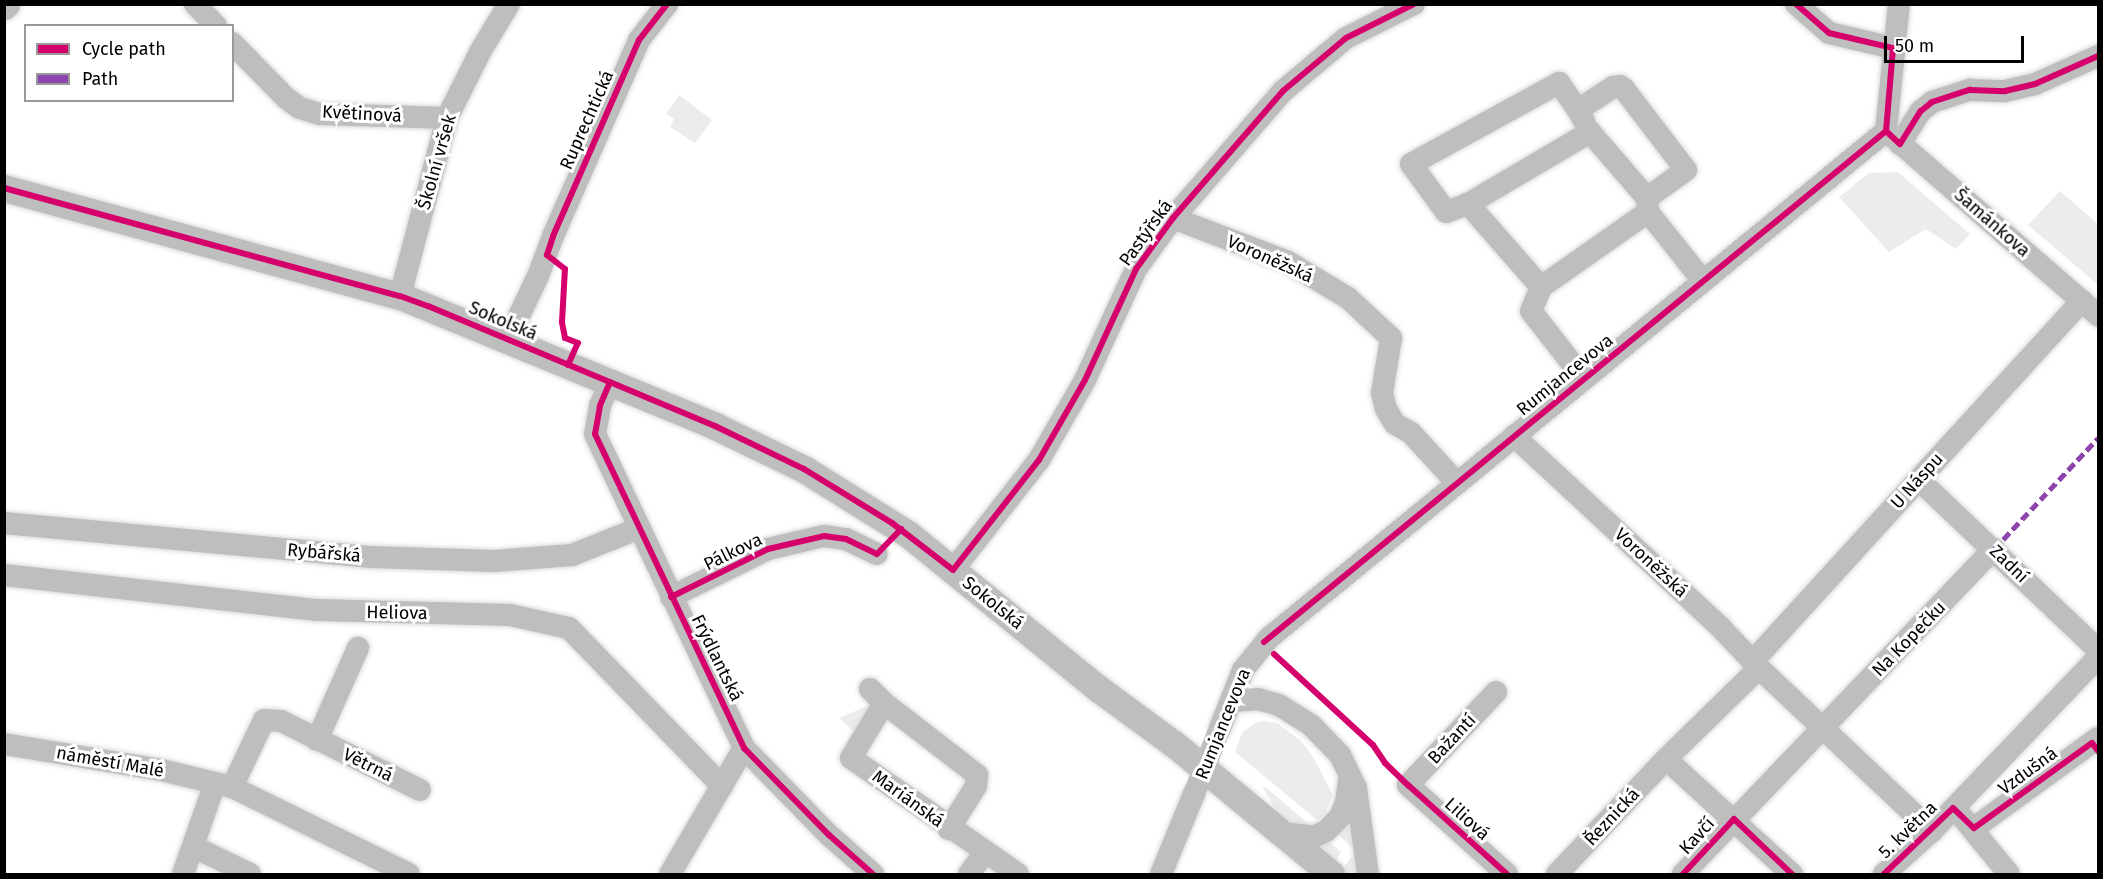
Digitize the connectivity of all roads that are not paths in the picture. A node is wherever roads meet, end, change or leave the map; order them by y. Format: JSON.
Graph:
{"nodes":[{"id":1,"x":195,"y":4,"type":"edge"},
{"id":2,"x":509,"y":4,"type":"edge"},
{"id":3,"x":666,"y":4,"type":"edge"},
{"id":4,"x":1414,"y":4,"type":"edge"},
{"id":5,"x":1796,"y":4,"type":"edge"},
{"id":6,"x":1899,"y":4,"type":"edge"},
{"id":7,"x":214,"y":24,"type":"edge"},
{"id":8,"x":234,"y":45,"type":"edge"},
{"id":9,"x":1893,"y":48,"type":"junction"},
{"id":10,"x":2098,"y":56,"type":"edge"},
{"id":11,"x":1578,"y":110,"type":"junction"},
{"id":12,"x":447,"y":118,"type":"junction"},
{"id":13,"x":1590,"y":132,"type":"junction"},
{"id":14,"x":1893,"y":137,"type":"junction"},
{"id":15,"x":4,"y":188,"type":"edge"},
{"id":16,"x":1468,"y":204,"type":"junction"},
{"id":17,"x":1648,"y":205,"type":"junction"},
{"id":18,"x":1173,"y":218,"type":"junction"},
{"id":19,"x":1703,"y":281,"type":"junction"},
{"id":20,"x":1541,"y":287,"type":"junction"},
{"id":21,"x":400,"y":296,"type":"junction"},
{"id":22,"x":2090,"y":308,"type":"edge"},
{"id":23,"x":508,"y":339,"type":"junction"},
{"id":24,"x":1584,"y":379,"type":"junction"},
{"id":25,"x":610,"y":382,"type":"junction"},
{"id":26,"x":1514,"y":436,"type":"junction"},
{"id":27,"x":1919,"y":480,"type":"junction"},
{"id":28,"x":1456,"y":483,"type":"junction"},
{"id":29,"x":4,"y":523,"type":"edge"},
{"id":30,"x":640,"y":528,"type":"junction"},
{"id":31,"x":1994,"y":549,"type":"junction"},
{"id":32,"x":877,"y":554,"type":"dead end"},
{"id":33,"x":953,"y":570,"type":"junction"},
{"id":34,"x":4,"y":575,"type":"edge"},
{"id":35,"x":671,"y":597,"type":"junction"},
{"id":36,"x":358,"y":648,"type":"dead end"},
{"id":37,"x":2098,"y":650,"type":"edge"},
{"id":38,"x":2098,"y":657,"type":"edge"},
{"id":39,"x":1756,"y":665,"type":"junction"},
{"id":40,"x":1496,"y":692,"type":"dead end"},
{"id":41,"x":1232,"y":702,"type":"junction"},
{"id":42,"x":1824,"y":728,"type":"junction"},
{"id":43,"x":317,"y":740,"type":"junction"},
{"id":44,"x":4,"y":744,"type":"edge"},
{"id":45,"x":2096,"y":744,"type":"edge"},
{"id":46,"x":744,"y":748,"type":"junction"},
{"id":47,"x":1666,"y":759,"type":"junction"},
{"id":48,"x":1350,"y":773,"type":"junction"},
{"id":49,"x":224,"y":785,"type":"junction"},
{"id":50,"x":1408,"y":785,"type":"joint"},
{"id":51,"x":722,"y":786,"type":"junction"},
{"id":52,"x":420,"y":790,"type":"dead end"},
{"id":53,"x":1953,"y":808,"type":"junction"},
{"id":54,"x":1734,"y":819,"type":"junction"},
{"id":55,"x":1974,"y":828,"type":"junction"},
{"id":56,"x":949,"y":829,"type":"junction"},
{"id":57,"x":1932,"y":831,"type":"junction"},
{"id":58,"x":1283,"y":833,"type":"junction"},
{"id":59,"x":194,"y":847,"type":"junction"},
{"id":60,"x":984,"y":853,"type":"junction"},
{"id":61,"x":396,"y":870,"type":"edge"},
{"id":62,"x":182,"y":874,"type":"edge"},
{"id":63,"x":250,"y":874,"type":"edge"},
{"id":64,"x":670,"y":874,"type":"edge"},
{"id":65,"x":873,"y":874,"type":"edge"},
{"id":66,"x":969,"y":874,"type":"edge"},
{"id":67,"x":1018,"y":874,"type":"edge"},
{"id":68,"x":1161,"y":874,"type":"edge"},
{"id":69,"x":1331,"y":874,"type":"edge"},
{"id":70,"x":1368,"y":874,"type":"edge"},
{"id":71,"x":1507,"y":874,"type":"edge"},
{"id":72,"x":1557,"y":874,"type":"edge"},
{"id":73,"x":1683,"y":874,"type":"edge"},
{"id":74,"x":1791,"y":874,"type":"edge"},
{"id":75,"x":1884,"y":874,"type":"edge"},
{"id":76,"x":2010,"y":874,"type":"edge"}],
"edges":[{"from":1,"to":7,"type":"street"},
{"from":2,"to":12,"type":"street","name":"Školní vršek"},
{"from":3,"to":23,"type":"street","name":"Ruprechtická"},
{"from":4,"to":18,"type":"street","name":"Pastýřská"},
{"from":5,"to":9,"type":"street"},
{"from":6,"to":9,"type":"street"},
{"from":8,"to":12,"type":"street","name":"Květinová"},
{"from":9,"to":14,"type":"street"},
{"from":10,"to":14,"type":"street","name":"Rumjancevova"},
{"from":11,"to":13,"type":"street"},
{"from":11,"to":16,"type":"street"},
{"from":11,"to":17,"type":"street"},
{"from":12,"to":21,"type":"street","name":"Školní vršek"},
{"from":13,"to":16,"type":"street"},
{"from":13,"to":17,"type":"street"},
{"from":14,"to":19,"type":"street","name":"Rumjancevova"},
{"from":14,"to":22,"type":"street","name":"Šamánkova"},
{"from":15,"to":21,"type":"main road","name":"Sokolská"},
{"from":16,"to":20,"type":"street"},
{"from":17,"to":19,"type":"street"},
{"from":17,"to":20,"type":"street"},
{"from":18,"to":28,"type":"street","name":"Voroněžská"},
{"from":18,"to":33,"type":"street","name":"Pastýřská"},
{"from":19,"to":24,"type":"street","name":"Rumjancevova"},
{"from":20,"to":24,"type":"street","name":"Rumjancevova"},
{"from":21,"to":23,"type":"main road","name":"Sokolská"},
{"from":22,"to":27,"type":"street","name":"U Náspu"},
{"from":23,"to":25,"type":"main road","name":"Sokolská"},
{"from":24,"to":26,"type":"street","name":"Rumjancevova"},
{"from":25,"to":30,"type":"street","name":"Frýdlantská"},
{"from":25,"to":33,"type":"main road","name":"Sokolská"},
{"from":26,"to":28,"type":"street","name":"Rumjancevova"},
{"from":26,"to":39,"type":"street","name":"Voroněžská"},
{"from":27,"to":31,"type":"street","name":"Zadní"},
{"from":27,"to":39,"type":"street","name":"U Náspu"},
{"from":28,"to":41,"type":"street","name":"Rumjancevova"},
{"from":29,"to":30,"type":"street","name":"Rybářská"},
{"from":30,"to":35,"type":"street","name":"Frýdlantská"},
{"from":31,"to":37,"type":"street","name":"Zadní"},
{"from":31,"to":42,"type":"street","name":"Na Kopečku"},
{"from":32,"to":35,"type":"street","name":"Pálkova"},
{"from":33,"to":58,"type":"main road","name":"Sokolská"},
{"from":34,"to":51,"type":"street","name":"Heliova"},
{"from":35,"to":46,"type":"street","name":"Frýdlantská"},
{"from":36,"to":43,"type":"street"},
{"from":38,"to":53,"type":"street","name":"5. května"},
{"from":39,"to":42,"type":"street","name":"Voroněžská"},
{"from":39,"to":47,"type":"street","name":"U Náspu"},
{"from":40,"to":50,"type":"street","name":"Bažantí"},
{"from":41,"to":48,"type":"street"},
{"from":41,"to":68,"type":"street","name":"Rumjancevova","bridge":true},
{"from":42,"to":54,"type":"street","name":"Na Kopečku"},
{"from":42,"to":57,"type":"street"},
{"from":43,"to":49,"type":"street","name":"Větrná"},
{"from":43,"to":52,"type":"street","name":"Větrná"},
{"from":44,"to":49,"type":"street","name":"náměstí Malé"},
{"from":45,"to":55,"type":"street","name":"Vzdušná"},
{"from":46,"to":51,"type":"street"},
{"from":46,"to":65,"type":"street","name":"Frýdlantská"},
{"from":47,"to":54,"type":"street"},
{"from":47,"to":72,"type":"street","name":"Řeznická"},
{"from":48,"to":58,"type":"street"},
{"from":48,"to":70,"type":"street"},
{"from":49,"to":59,"type":"street"},
{"from":49,"to":61,"type":"street","name":"náměstí Malé"},
{"from":50,"to":71,"type":"street","name":"Liliová"},
{"from":51,"to":64,"type":"street"},
{"from":53,"to":55,"type":"street"},
{"from":53,"to":57,"type":"street","name":"5. května"},
{"from":54,"to":73,"type":"street","name":"Kavčí"},
{"from":54,"to":74,"type":"street"},
{"from":55,"to":76,"type":"street"},
{"from":56,"to":56,"type":"street","name":"Mariánská"},
{"from":56,"to":60,"type":"street","name":"Mariánská"},
{"from":57,"to":75,"type":"street","name":"5. května"},
{"from":58,"to":69,"type":"main road","name":"Sokolská"},
{"from":59,"to":62,"type":"street"},
{"from":59,"to":63,"type":"street"},
{"from":60,"to":66,"type":"street"},
{"from":60,"to":67,"type":"street","name":"Mariánská"}]}
